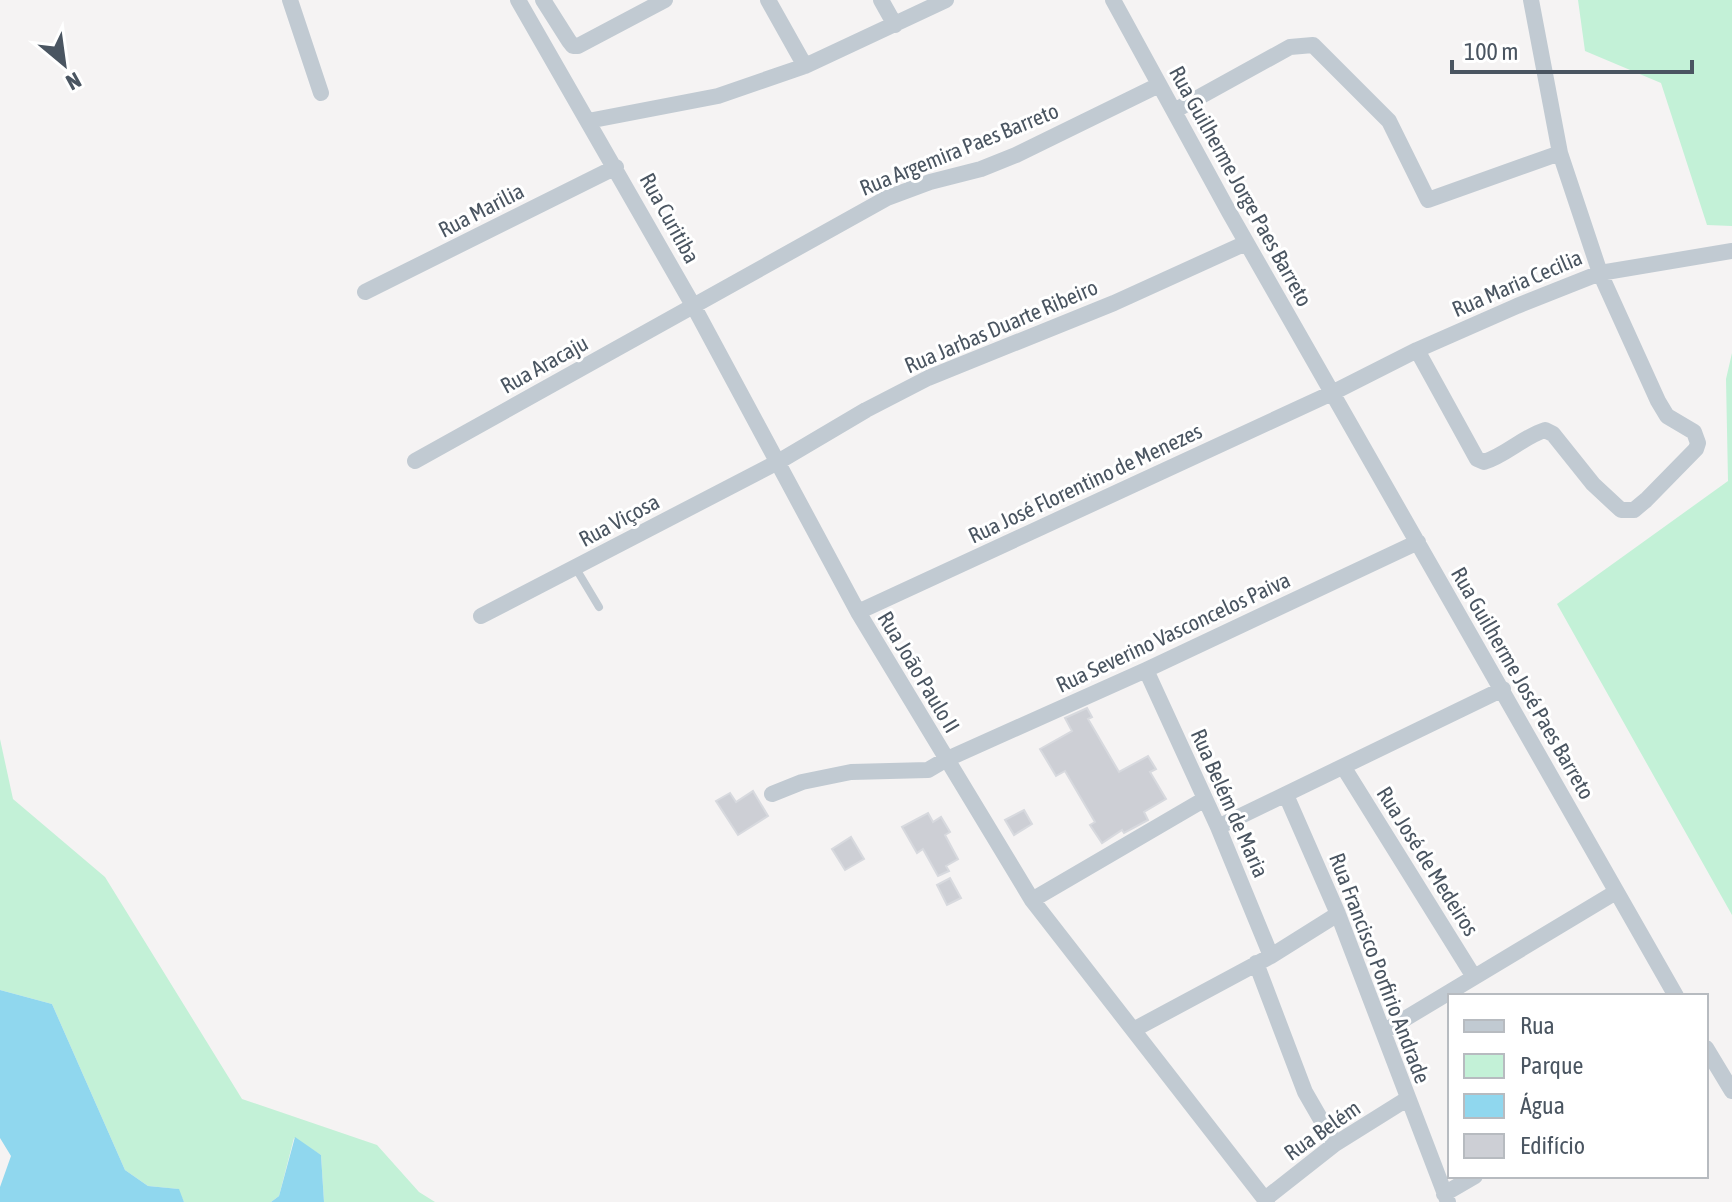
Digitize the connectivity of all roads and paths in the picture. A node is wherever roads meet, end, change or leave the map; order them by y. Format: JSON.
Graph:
{"nodes":[{"id":1,"x":290,"y":0,"type":"edge"},
{"id":2,"x":518,"y":0,"type":"edge"},
{"id":3,"x":543,"y":0,"type":"edge"},
{"id":4,"x":665,"y":0,"type":"edge"},
{"id":5,"x":768,"y":0,"type":"edge"},
{"id":6,"x":881,"y":0,"type":"edge"},
{"id":7,"x":946,"y":0,"type":"edge"},
{"id":8,"x":1113,"y":0,"type":"edge"},
{"id":9,"x":1531,"y":0,"type":"edge"},
{"id":10,"x":895,"y":25,"type":"junction"},
{"id":11,"x":805,"y":66,"type":"junction"},
{"id":12,"x":1159,"y":85,"type":"junction"},
{"id":13,"x":321,"y":93,"type":"dead end"},
{"id":14,"x":1174,"y":111,"type":"junction"},
{"id":15,"x":588,"y":121,"type":"junction"},
{"id":16,"x":1560,"y":153,"type":"junction"},
{"id":17,"x":616,"y":167,"type":"junction"},
{"id":18,"x":1246,"y":243,"type":"junction"},
{"id":19,"x":1732,"y":251,"type":"edge"},
{"id":20,"x":1600,"y":273,"type":"junction"},
{"id":21,"x":365,"y":292,"type":"dead end"},
{"id":22,"x":694,"y":307,"type":"junction"},
{"id":23,"x":1417,"y":350,"type":"junction"},
{"id":24,"x":1332,"y":393,"type":"junction"},
{"id":25,"x":415,"y":461,"type":"dead end"},
{"id":26,"x":778,"y":462,"type":"junction"},
{"id":27,"x":1418,"y":542,"type":"junction"},
{"id":28,"x":575,"y":567,"type":"junction"},
{"id":29,"x":599,"y":607,"type":"dead end"},
{"id":30,"x":858,"y":612,"type":"junction"},
{"id":31,"x":481,"y":616,"type":"dead end"},
{"id":32,"x":1146,"y":670,"type":"junction"},
{"id":33,"x":1503,"y":689,"type":"junction"},
{"id":34,"x":945,"y":760,"type":"junction"},
{"id":35,"x":1344,"y":768,"type":"junction"},
{"id":36,"x":772,"y":794,"type":"dead end"},
{"id":37,"x":1286,"y":795,"type":"junction"},
{"id":38,"x":1205,"y":799,"type":"junction"},
{"id":39,"x":1218,"y":827,"type":"junction"},
{"id":40,"x":1616,"y":892,"type":"junction"},
{"id":41,"x":1032,"y":900,"type":"junction"},
{"id":42,"x":1338,"y":914,"type":"junction"},
{"id":43,"x":1263,"y":959,"type":"junction"},
{"id":44,"x":1474,"y":977,"type":"junction"},
{"id":45,"x":1675,"y":994,"type":"edge"},
{"id":46,"x":1135,"y":1029,"type":"junction"},
{"id":47,"x":1383,"y":1032,"type":"junction"},
{"id":48,"x":1708,"y":1051,"type":"edge"},
{"id":49,"x":1732,"y":1091,"type":"edge"},
{"id":50,"x":1407,"y":1099,"type":"junction"},
{"id":51,"x":1335,"y":1144,"type":"junction"},
{"id":52,"x":1472,"y":1178,"type":"edge"},
{"id":53,"x":1446,"y":1198,"type":"edge"},
{"id":54,"x":1266,"y":1200,"type":"edge"}],
"edges":[{"from":1,"to":13,"type":"street"},
{"from":2,"to":15,"type":"street","name":"Rua Curitiba"},
{"from":3,"to":4,"type":"street"},
{"from":5,"to":11,"type":"street"},
{"from":6,"to":10,"type":"street"},
{"from":7,"to":10,"type":"street"},
{"from":8,"to":12,"type":"street","name":"Rua Guilherme Jorge Paes Barreto"},
{"from":9,"to":16,"type":"street"},
{"from":10,"to":11,"type":"street"},
{"from":11,"to":15,"type":"street"},
{"from":12,"to":14,"type":"street","name":"Rua Guilherme Jorge Paes Barreto"},
{"from":12,"to":22,"type":"street","name":"Rua Argemira Paes Barreto"},
{"from":14,"to":16,"type":"street"},
{"from":14,"to":18,"type":"street","name":"Rua Guilherme Jorge Paes Barreto"},
{"from":15,"to":17,"type":"street","name":"Rua Curitiba"},
{"from":16,"to":20,"type":"street"},
{"from":17,"to":21,"type":"street","name":"Rua Marilia"},
{"from":17,"to":22,"type":"street","name":"Rua Curitiba"},
{"from":18,"to":24,"type":"street","name":"Rua Guilherme Jorge Paes Barreto"},
{"from":18,"to":26,"type":"street","name":"Rua Jarbas Duarte Ribeiro"},
{"from":19,"to":20,"type":"street","name":"Rua Maria Cecilia"},
{"from":20,"to":23,"type":"street","name":"Rua Maria Cecilia"},
{"from":20,"to":23,"type":"street"},
{"from":22,"to":25,"type":"street","name":"Rua Aracaju"},
{"from":22,"to":26,"type":"street","name":"Rua Curitiba"},
{"from":23,"to":24,"type":"street","name":"Rua Maria Cecilia"},
{"from":24,"to":27,"type":"street","name":"Rua Guilherme José Paes Barreto"},
{"from":24,"to":30,"type":"street","name":"Rua José Florentino de Menezes"},
{"from":26,"to":28,"type":"street","name":"Rua Viçosa"},
{"from":26,"to":30,"type":"street","name":"Rua João Paulo II"},
{"from":27,"to":32,"type":"street","name":"Rua Severino Vasconcelos Paiva"},
{"from":27,"to":33,"type":"street","name":"Rua Guilherme José Paes Barreto"},
{"from":28,"to":29,"type":"lane"},
{"from":28,"to":31,"type":"street","name":"Rua Viçosa"},
{"from":30,"to":34,"type":"street","name":"Rua João Paulo II"},
{"from":32,"to":34,"type":"street","name":"Rua Severino Vasconcelos Paiva"},
{"from":32,"to":38,"type":"street","name":"Rua Belém de Maria"},
{"from":33,"to":35,"type":"street"},
{"from":33,"to":40,"type":"street","name":"Rua Guilherme José Paes Barreto"},
{"from":34,"to":36,"type":"street","name":"Rua Severino Vasconcelos Paiva"},
{"from":34,"to":41,"type":"street","name":"Rua João Paulo II"},
{"from":35,"to":37,"type":"street"},
{"from":35,"to":44,"type":"street","name":"Rua José de Medeiros"},
{"from":37,"to":39,"type":"street"},
{"from":37,"to":42,"type":"street","name":"Rua Francisco Porfirio Andrade"},
{"from":38,"to":39,"type":"street","name":"Rua Belém de Maria"},
{"from":38,"to":41,"type":"street"},
{"from":39,"to":43,"type":"street","name":"Rua Belém de Maria"},
{"from":40,"to":44,"type":"street"},
{"from":40,"to":45,"type":"street","name":"Rua Guilherme José Paes Barreto"},
{"from":41,"to":46,"type":"street","name":"Rua João Paulo II"},
{"from":42,"to":43,"type":"street"},
{"from":42,"to":47,"type":"street","name":"Rua Francisco Porfirio Andrade"},
{"from":43,"to":46,"type":"street"},
{"from":43,"to":51,"type":"street","name":"Rua Belém de Maria"},
{"from":44,"to":47,"type":"street"},
{"from":46,"to":54,"type":"street","name":"Rua João Paulo II"},
{"from":47,"to":50,"type":"street","name":"Rua Francisco Porfirio Andrade"},
{"from":48,"to":49,"type":"street"},
{"from":50,"to":51,"type":"street","name":"Rua Belém"},
{"from":50,"to":53,"type":"street","name":"Rua Francisco Porfirio Andrade"},
{"from":51,"to":54,"type":"street","name":"Rua Belém"},
{"from":52,"to":53,"type":"street"}]}
